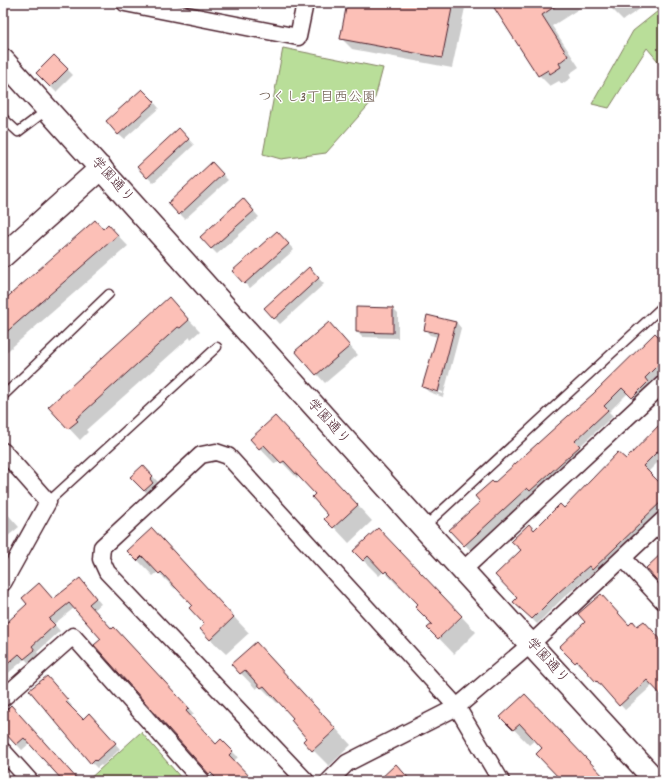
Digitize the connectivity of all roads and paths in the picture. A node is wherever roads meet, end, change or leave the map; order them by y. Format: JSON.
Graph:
{"nodes":[{"id":1,"x":305,"y":3,"type":"edge"},
{"id":2,"x":133,"y":4,"type":"edge"},
{"id":3,"x":3,"y":60,"type":"edge"},
{"id":4,"x":48,"y":109,"type":"junction"},
{"id":5,"x":3,"y":118,"type":"edge"},
{"id":6,"x":101,"y":168,"type":"junction"},
{"id":7,"x":3,"y":256,"type":"edge"},
{"id":8,"x":109,"y":294,"type":"dead end"},
{"id":9,"x":663,"y":306,"type":"edge"},
{"id":10,"x":217,"y":347,"type":"dead end"},
{"id":11,"x":663,"y":384,"type":"edge"},
{"id":12,"x":3,"y":396,"type":"edge"},
{"id":13,"x":3,"y":451,"type":"edge"},
{"id":14,"x":48,"y":502,"type":"junction"},
{"id":15,"x":663,"y":520,"type":"edge"},
{"id":16,"x":423,"y":527,"type":"junction"},
{"id":17,"x":623,"y":558,"type":"junction"},
{"id":18,"x":7,"y":563,"type":"edge"},
{"id":19,"x":463,"y":570,"type":"junction"},
{"id":20,"x":3,"y":583,"type":"edge"},
{"id":21,"x":663,"y":601,"type":"edge"},
{"id":22,"x":531,"y":644,"type":"junction"},
{"id":23,"x":3,"y":698,"type":"edge"},
{"id":24,"x":457,"y":707,"type":"junction"},
{"id":25,"x":3,"y":751,"type":"edge"},
{"id":26,"x":30,"y":781,"type":"edge"},
{"id":27,"x":202,"y":781,"type":"edge"},
{"id":28,"x":306,"y":781,"type":"edge"},
{"id":29,"x":329,"y":781,"type":"edge"},
{"id":30,"x":501,"y":781,"type":"edge"},
{"id":31,"x":656,"y":781,"type":"edge"}],
"edges":[{"from":1,"to":2,"type":"street"},
{"from":3,"to":4,"type":"street","name":"学園通り"},
{"from":4,"to":5,"type":"lane"},
{"from":4,"to":6,"type":"street","name":"学園通り"},
{"from":6,"to":7,"type":"street"},
{"from":6,"to":16,"type":"street","name":"学園通り"},
{"from":8,"to":12,"type":"lane"},
{"from":9,"to":16,"type":"lane"},
{"from":10,"to":14,"type":"lane"},
{"from":11,"to":19,"type":"street"},
{"from":13,"to":14,"type":"street"},
{"from":14,"to":18,"type":"street"},
{"from":15,"to":17,"type":"street"},
{"from":16,"to":19,"type":"street","name":"学園通り"},
{"from":17,"to":21,"type":"street"},
{"from":17,"to":22,"type":"street"},
{"from":18,"to":20,"type":"street"},
{"from":19,"to":22,"type":"street","name":"学園通り"},
{"from":22,"to":24,"type":"street"},
{"from":22,"to":31,"type":"street","name":"学園通り"},
{"from":23,"to":27,"type":"street"},
{"from":24,"to":28,"type":"street"},
{"from":24,"to":29,"type":"street"},
{"from":24,"to":30,"type":"street"},
{"from":25,"to":26,"type":"street"}]}
